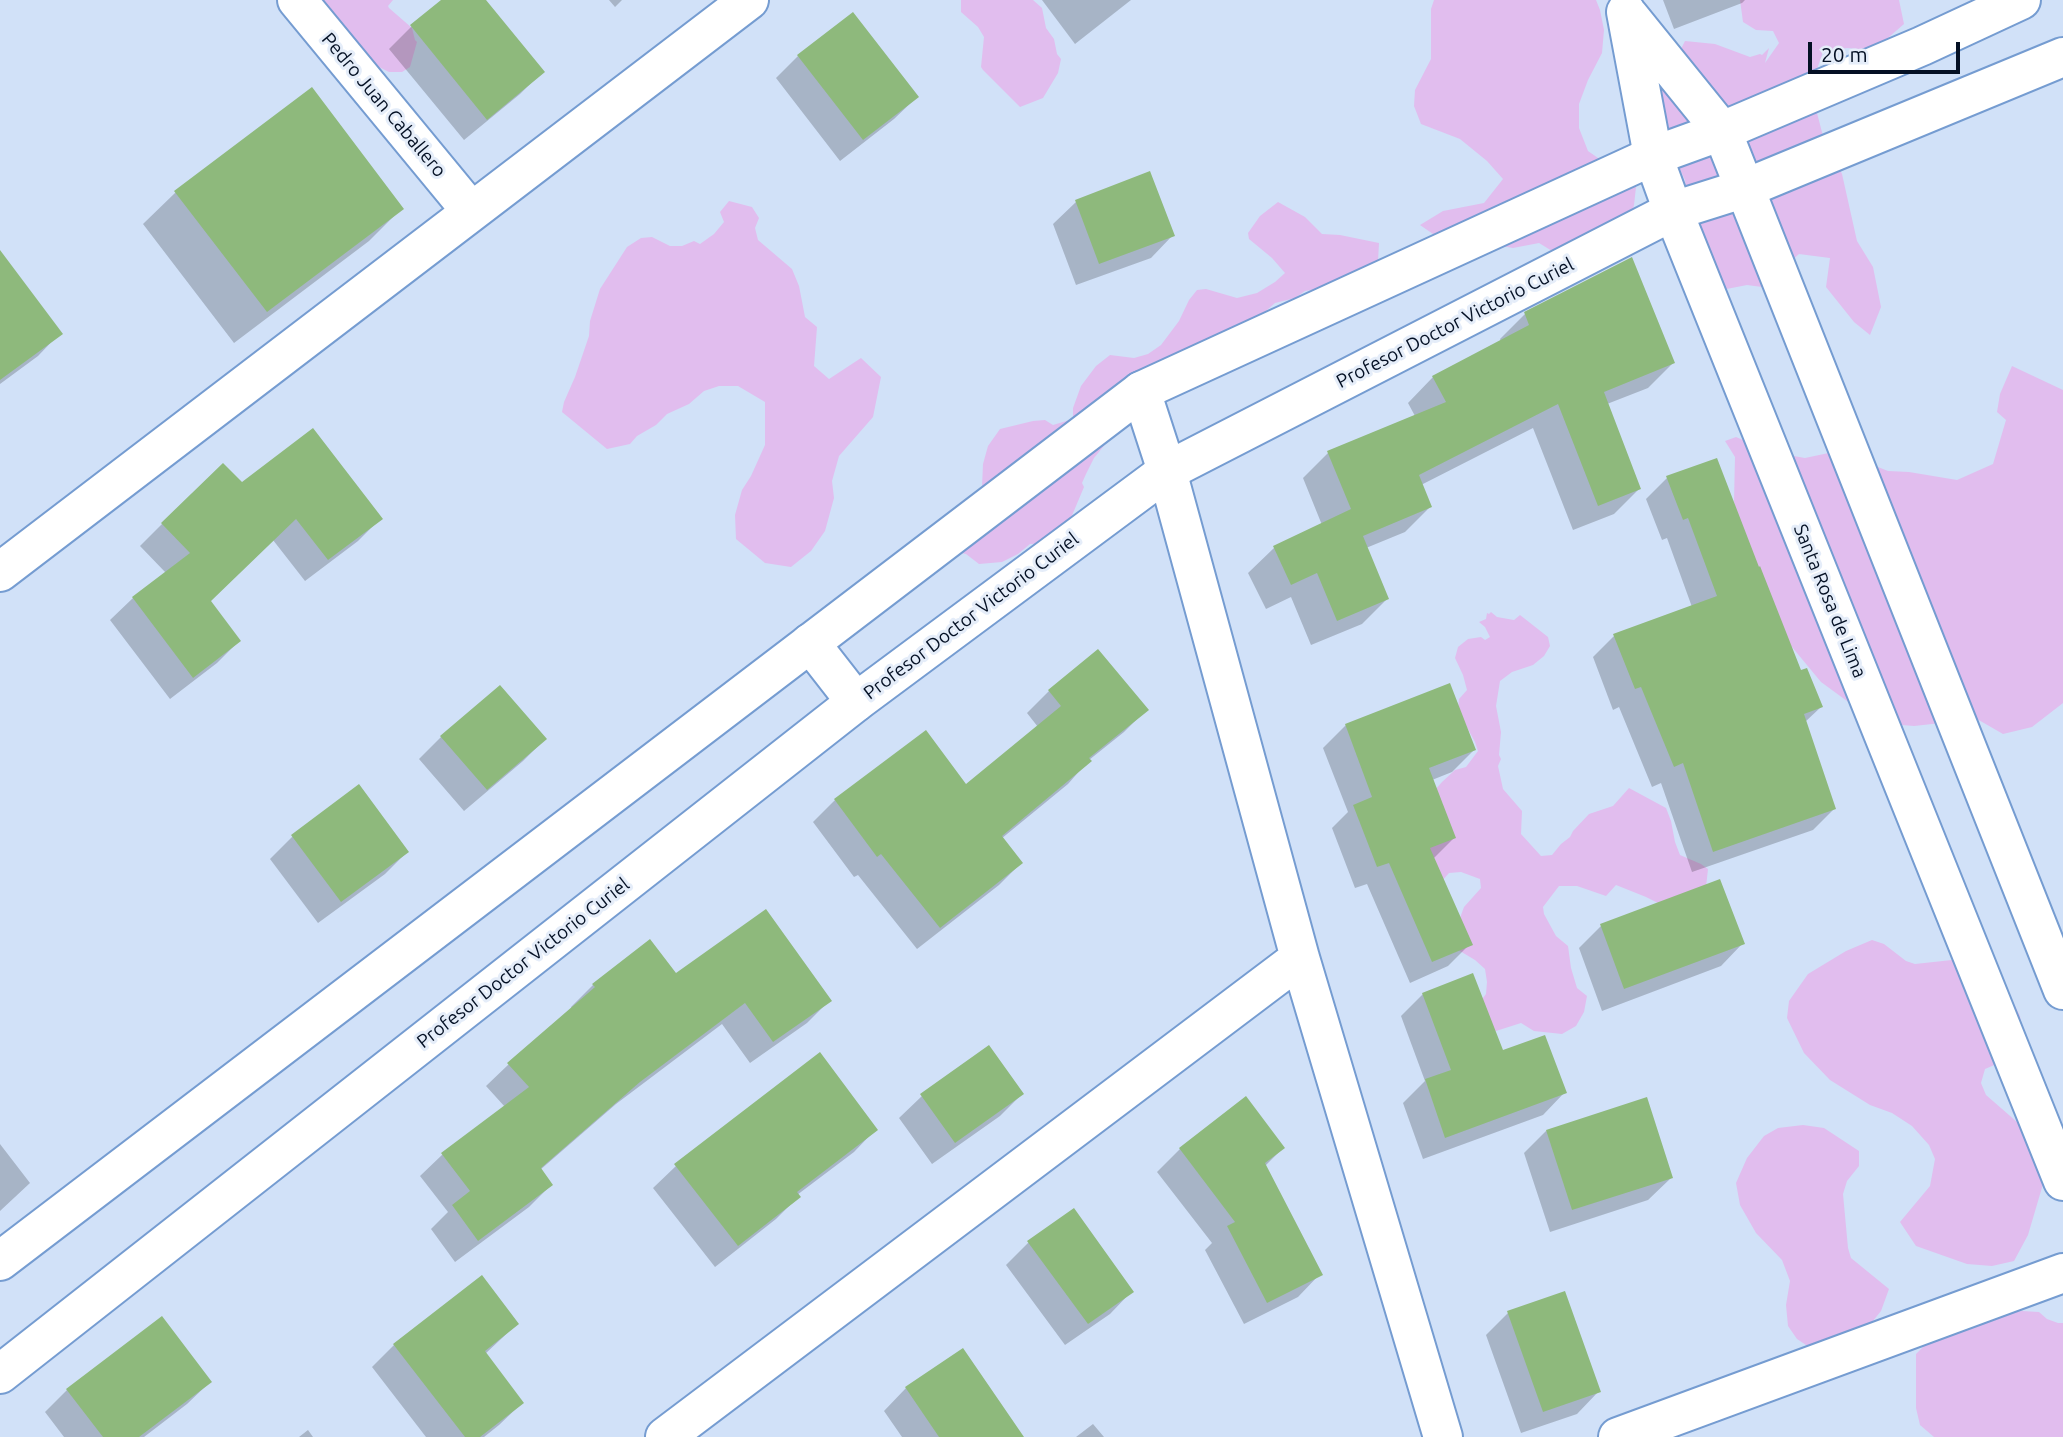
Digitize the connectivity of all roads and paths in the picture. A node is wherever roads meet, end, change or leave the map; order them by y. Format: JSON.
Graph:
{"nodes":[{"id":1,"x":297,"y":0,"type":"edge"},
{"id":2,"x":749,"y":0,"type":"edge"},
{"id":3,"x":2021,"y":0,"type":"edge"},
{"id":4,"x":1624,"y":6,"type":"edge"},
{"id":5,"x":2063,"y":57,"type":"edge"},
{"id":6,"x":1722,"y":131,"type":"junction"},
{"id":7,"x":1653,"y":156,"type":"junction"},
{"id":8,"x":1746,"y":188,"type":"junction"},
{"id":9,"x":471,"y":211,"type":"junction"},
{"id":10,"x":1673,"y":211,"type":"junction"},
{"id":11,"x":1141,"y":391,"type":"junction"},
{"id":12,"x":1167,"y":471,"type":"junction"},
{"id":13,"x":3,"y":563,"type":"edge"},
{"id":14,"x":810,"y":643,"type":"junction"},
{"id":15,"x":856,"y":702,"type":"junction"},
{"id":16,"x":1300,"y":958,"type":"junction"},
{"id":17,"x":2063,"y":990,"type":"edge"},
{"id":18,"x":2063,"y":1181,"type":"edge"},
{"id":19,"x":0,"y":1261,"type":"edge"},
{"id":20,"x":2063,"y":1273,"type":"edge"},
{"id":21,"x":0,"y":1374,"type":"edge"},
{"id":22,"x":665,"y":1437,"type":"edge"},
{"id":23,"x":1443,"y":1437,"type":"edge"},
{"id":24,"x":1618,"y":1437,"type":"edge"}],
"edges":[{"from":1,"to":9,"type":"street","name":"Pedro Juan Caballero"},
{"from":2,"to":9,"type":"street"},
{"from":3,"to":6,"type":"street"},
{"from":4,"to":6,"type":"street"},
{"from":4,"to":7,"type":"street","name":"Santa Rosa de Lima"},
{"from":5,"to":8,"type":"street","name":"Profesor Doctor Victorio Curiel"},
{"from":6,"to":7,"type":"street"},
{"from":6,"to":8,"type":"street"},
{"from":7,"to":10,"type":"street","name":"Santa Rosa de Lima"},
{"from":7,"to":11,"type":"street"},
{"from":8,"to":10,"type":"street","name":"Profesor Doctor Victorio Curiel"},
{"from":8,"to":17,"type":"street"},
{"from":9,"to":13,"type":"street"},
{"from":10,"to":12,"type":"street","name":"Profesor Doctor Victorio Curiel"},
{"from":10,"to":18,"type":"street","name":"Santa Rosa de Lima"},
{"from":11,"to":12,"type":"street"},
{"from":11,"to":14,"type":"street"},
{"from":12,"to":15,"type":"street","name":"Profesor Doctor Victorio Curiel"},
{"from":12,"to":16,"type":"street"},
{"from":14,"to":15,"type":"street"},
{"from":14,"to":19,"type":"street"},
{"from":15,"to":21,"type":"street","name":"Profesor Doctor Victorio Curiel"},
{"from":16,"to":22,"type":"street"},
{"from":16,"to":23,"type":"street"},
{"from":20,"to":24,"type":"street"}]}
